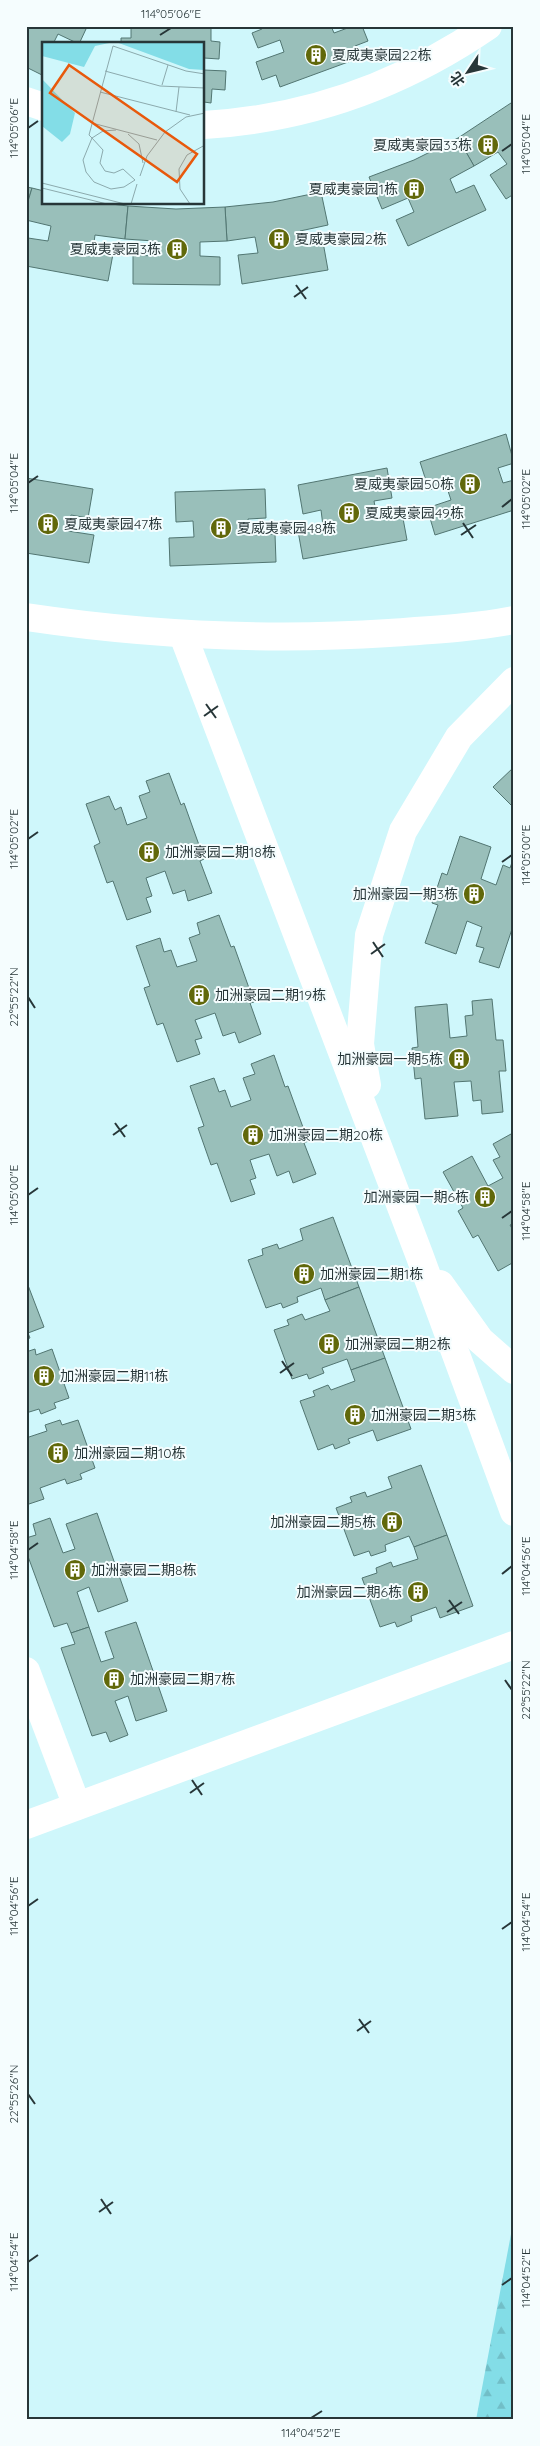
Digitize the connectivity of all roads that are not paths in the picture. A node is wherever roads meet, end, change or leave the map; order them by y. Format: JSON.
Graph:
{"nodes":[{"id":1,"x":488,"y":26,"type":"edge"},
{"id":2,"x":26,"y":101,"type":"edge"},
{"id":3,"x":42,"y":106,"type":"edge"},
{"id":4,"x":205,"y":125,"type":"edge"},
{"id":5,"x":26,"y":617,"type":"edge"},
{"id":6,"x":514,"y":620,"type":"edge"},
{"id":7,"x":184,"y":635,"type":"junction"},
{"id":8,"x":514,"y":681,"type":"edge"},
{"id":9,"x":375,"y":1140,"type":"junction"},
{"id":10,"x":419,"y":1254,"type":"junction"},
{"id":11,"x":514,"y":1370,"type":"edge"},
{"id":12,"x":514,"y":1512,"type":"edge"},
{"id":13,"x":514,"y":1645,"type":"edge"},
{"id":14,"x":26,"y":1671,"type":"edge"},
{"id":15,"x":76,"y":1806,"type":"junction"},
{"id":16,"x":26,"y":1824,"type":"edge"}],
"edges":[{"from":1,"to":4,"type":"lane"},
{"from":2,"to":3,"type":"lane"},
{"from":5,"to":7,"type":"lane"},
{"from":6,"to":7,"type":"lane"},
{"from":7,"to":9,"type":"lane"},
{"from":8,"to":9,"type":"lane"},
{"from":9,"to":10,"type":"lane"},
{"from":10,"to":11,"type":"lane"},
{"from":10,"to":12,"type":"lane"},
{"from":13,"to":15,"type":"lane"},
{"from":14,"to":15,"type":"lane"},
{"from":15,"to":16,"type":"lane"}]}
